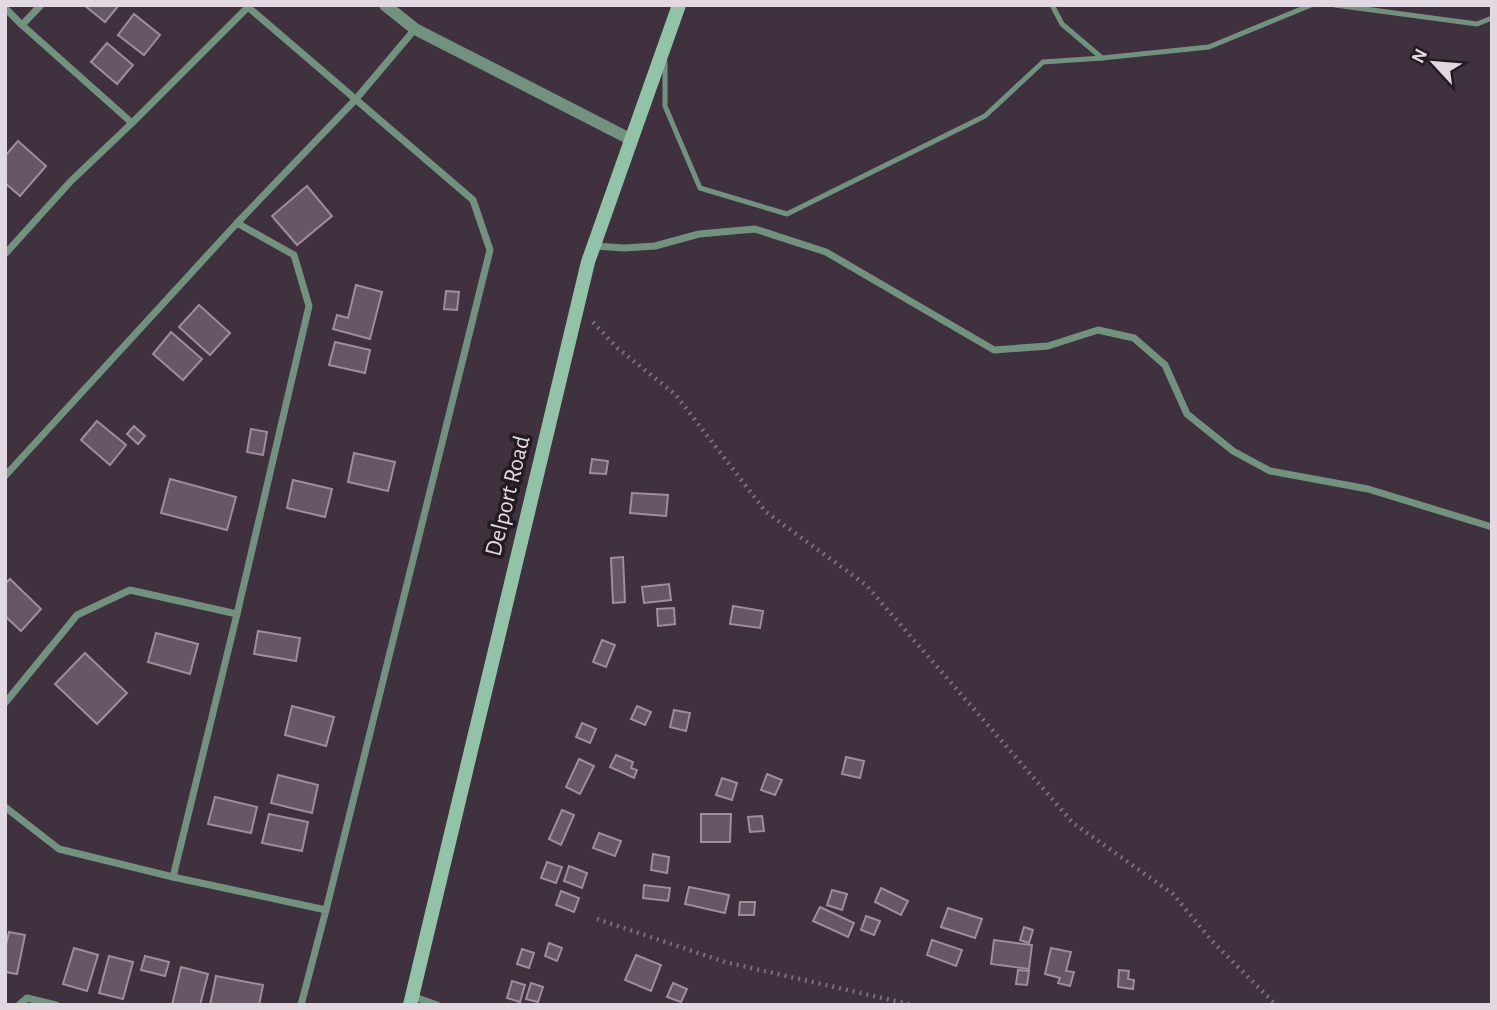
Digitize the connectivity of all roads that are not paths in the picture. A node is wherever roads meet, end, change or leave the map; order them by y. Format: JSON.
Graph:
{"nodes":[{"id":1,"x":41,"y":5,"type":"edge"},
{"id":2,"x":385,"y":5,"type":"edge"},
{"id":3,"x":678,"y":5,"type":"edge"},
{"id":4,"x":1052,"y":5,"type":"edge"},
{"id":5,"x":1311,"y":5,"type":"edge"},
{"id":6,"x":1335,"y":5,"type":"edge"},
{"id":7,"x":249,"y":6,"type":"edge"},
{"id":8,"x":5,"y":8,"type":"edge"},
{"id":9,"x":1492,"y":18,"type":"edge"},
{"id":10,"x":22,"y":25,"type":"junction"},
{"id":11,"x":415,"y":29,"type":"junction"},
{"id":12,"x":665,"y":44,"type":"junction"},
{"id":13,"x":1102,"y":58,"type":"junction"},
{"id":14,"x":356,"y":99,"type":"junction"},
{"id":15,"x":132,"y":123,"type":"junction"},
{"id":16,"x":630,"y":139,"type":"junction"},
{"id":17,"x":237,"y":223,"type":"junction"},
{"id":18,"x":595,"y":246,"type":"junction"},
{"id":19,"x":5,"y":254,"type":"edge"},
{"id":20,"x":5,"y":476,"type":"edge"},
{"id":21,"x":1492,"y":527,"type":"edge"},
{"id":22,"x":237,"y":614,"type":"junction"},
{"id":23,"x":5,"y":703,"type":"edge"},
{"id":24,"x":5,"y":807,"type":"edge"},
{"id":25,"x":173,"y":877,"type":"junction"},
{"id":26,"x":326,"y":911,"type":"junction"},
{"id":27,"x":411,"y":1000,"type":"edge"},
{"id":28,"x":19,"y":1005,"type":"edge"},
{"id":29,"x":56,"y":1005,"type":"edge"},
{"id":30,"x":301,"y":1005,"type":"edge"},
{"id":31,"x":437,"y":1005,"type":"edge"}],
"edges":[{"from":1,"to":10,"type":"street"},
{"from":2,"to":11,"type":"street"},
{"from":3,"to":12,"type":"main road","name":"Delport Road"},
{"from":4,"to":13,"type":"lane"},
{"from":5,"to":13,"type":"lane"},
{"from":6,"to":9,"type":"lane"},
{"from":7,"to":14,"type":"street"},
{"from":7,"to":15,"type":"street"},
{"from":8,"to":10,"type":"street"},
{"from":10,"to":15,"type":"street"},
{"from":11,"to":14,"type":"street"},
{"from":11,"to":16,"type":"street"},
{"from":12,"to":13,"type":"lane"},
{"from":12,"to":16,"type":"main road","name":"Delport Road"},
{"from":14,"to":17,"type":"street"},
{"from":14,"to":26,"type":"street"},
{"from":15,"to":19,"type":"street"},
{"from":16,"to":18,"type":"main road","name":"Delport Road"},
{"from":17,"to":20,"type":"street"},
{"from":17,"to":22,"type":"street"},
{"from":18,"to":21,"type":"street"},
{"from":18,"to":27,"type":"main road","name":"Delport Road"},
{"from":22,"to":23,"type":"street"},
{"from":22,"to":25,"type":"street"},
{"from":24,"to":25,"type":"street"},
{"from":25,"to":26,"type":"street"},
{"from":26,"to":30,"type":"street"},
{"from":27,"to":31,"type":"street"},
{"from":28,"to":29,"type":"street"}]}
